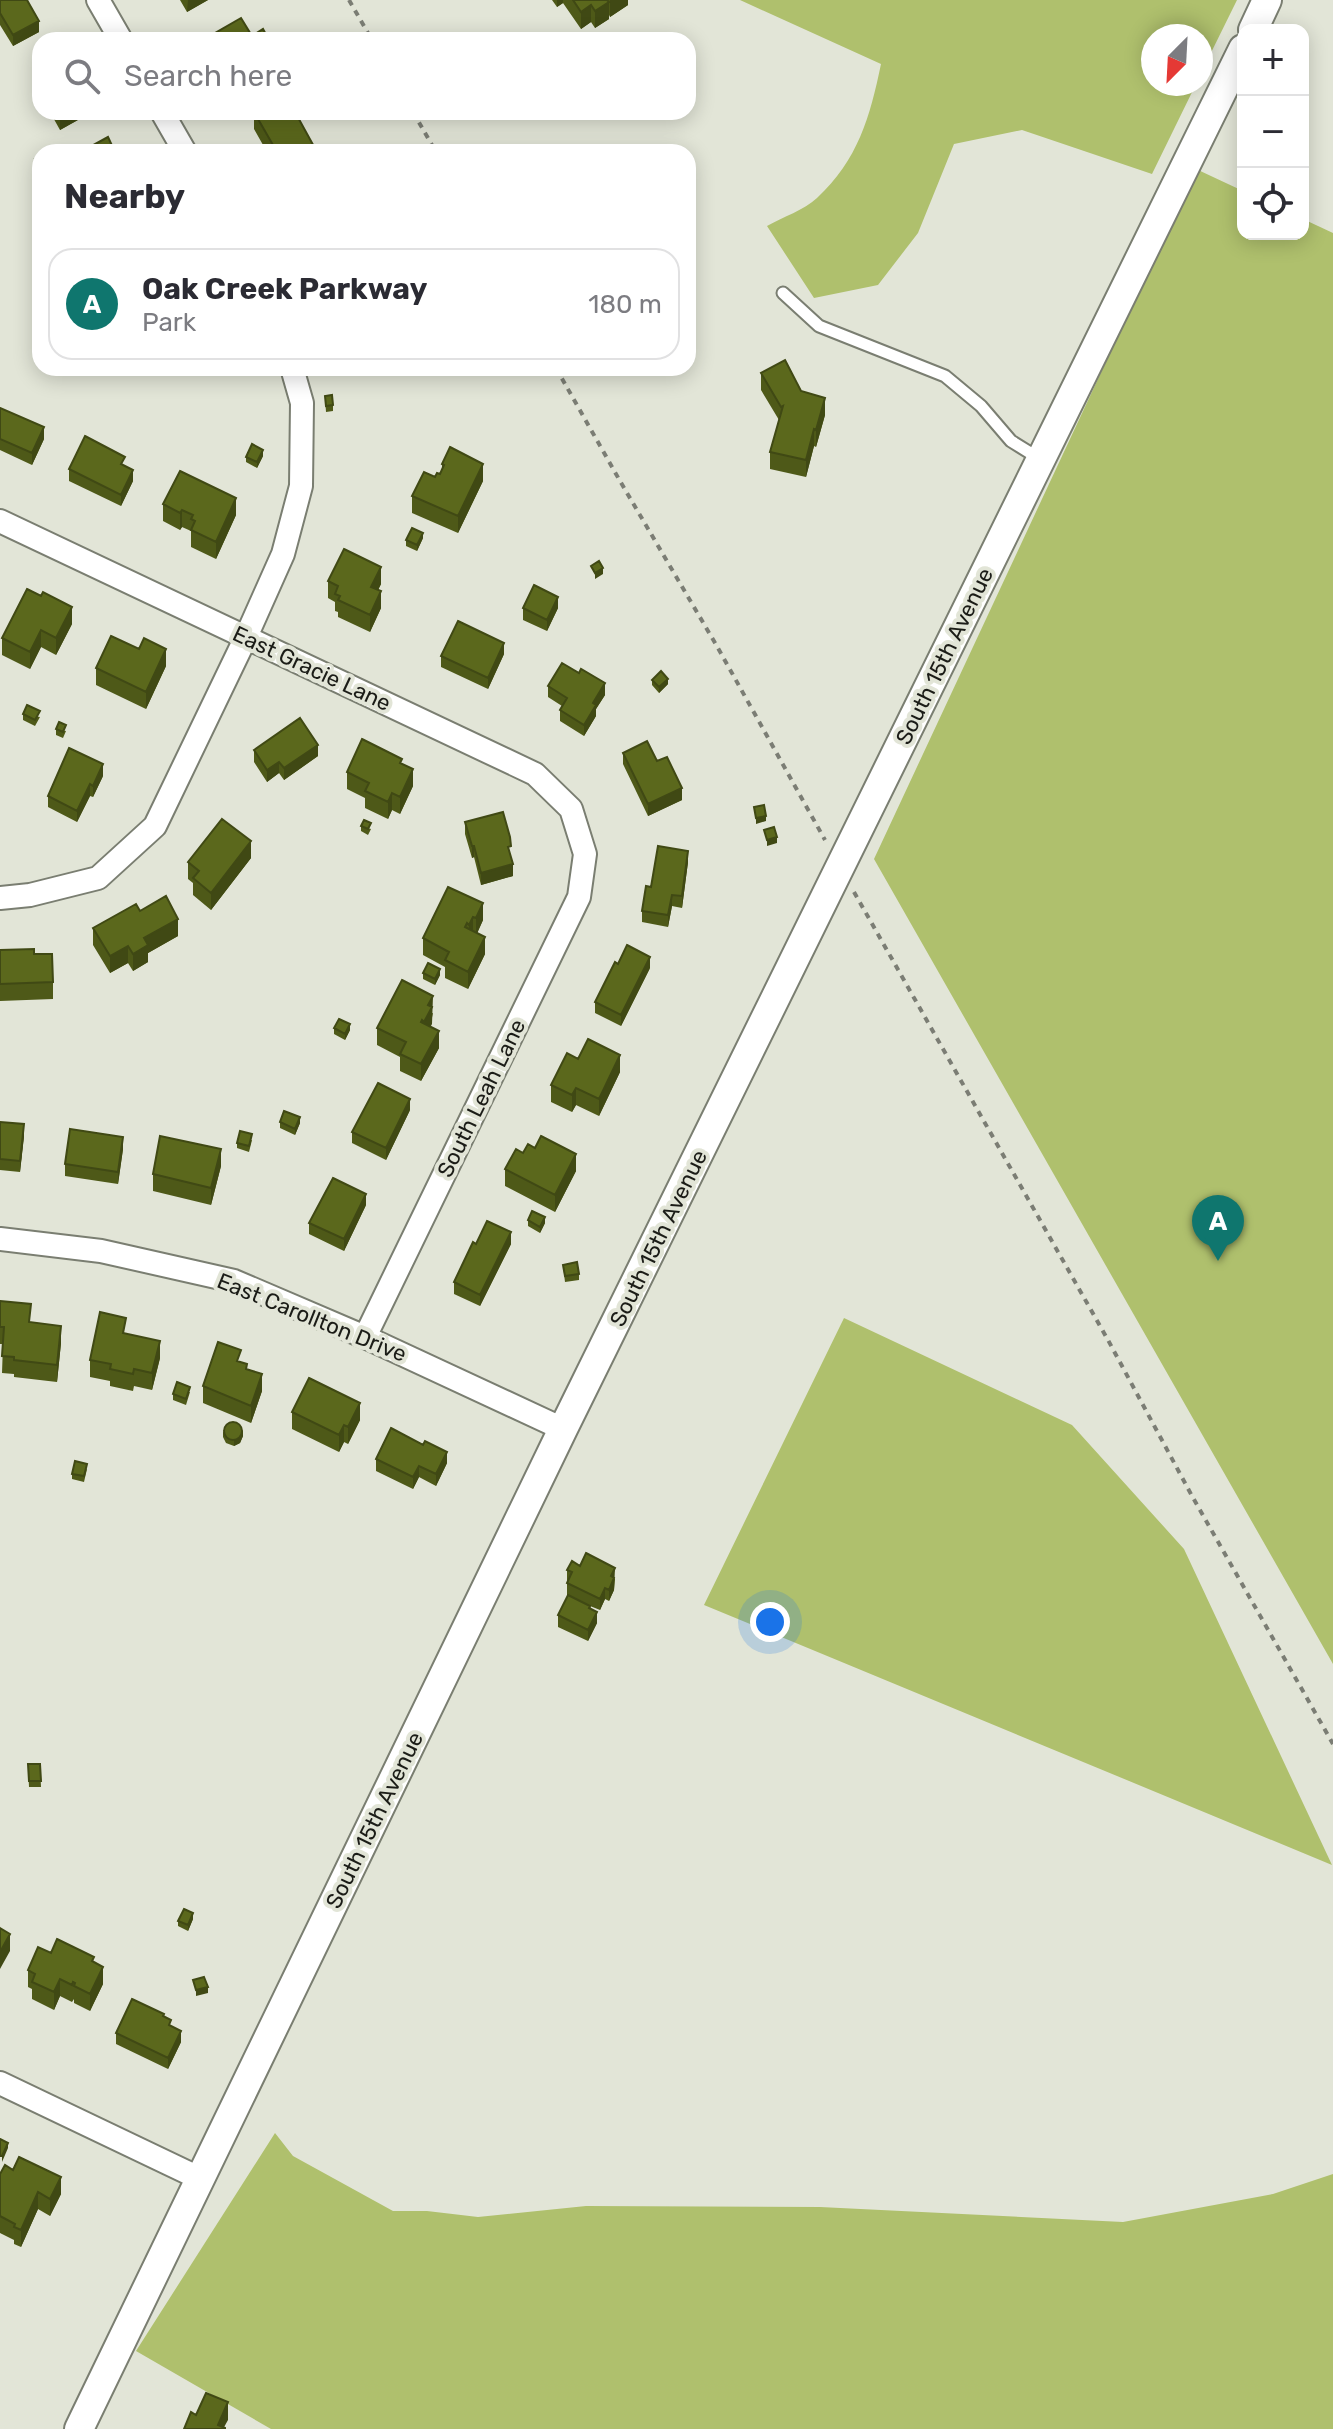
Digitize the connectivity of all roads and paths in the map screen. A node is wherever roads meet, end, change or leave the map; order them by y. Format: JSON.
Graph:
{"nodes":[{"id":1,"x":98,"y":0,"type":"edge"},
{"id":2,"x":349,"y":0,"type":"edge"},
{"id":3,"x":1267,"y":0,"type":"edge"},
{"id":4,"x":1256,"y":24,"type":"edge"},
{"id":5,"x":116,"y":32,"type":"edge"},
{"id":6,"x":367,"y":32,"type":"edge"},
{"id":7,"x":1237,"y":61,"type":"edge"},
{"id":8,"x":167,"y":120,"type":"edge"},
{"id":9,"x":418,"y":120,"type":"edge"},
{"id":10,"x":180,"y":144,"type":"edge"},
{"id":11,"x":431,"y":144,"type":"edge"},
{"id":12,"x":783,"y":293,"type":"dead end"},
{"id":13,"x":294,"y":376,"type":"edge"},
{"id":14,"x":561,"y":376,"type":"edge"},
{"id":15,"x":1041,"y":460,"type":"junction"},
{"id":16,"x":0,"y":521,"type":"edge"},
{"id":17,"x":246,"y":637,"type":"junction"},
{"id":18,"x":832,"y":852,"type":"dead end"},
{"id":19,"x":585,"y":854,"type":"joint"},
{"id":20,"x":849,"y":883,"type":"dead end"},
{"id":21,"x":0,"y":898,"type":"edge"},
{"id":22,"x":0,"y":1239,"type":"edge"},
{"id":23,"x":365,"y":1337,"type":"junction"},
{"id":24,"x":563,"y":1429,"type":"junction"},
{"id":25,"x":1333,"y":1744,"type":"edge"},
{"id":26,"x":0,"y":2083,"type":"edge"},
{"id":27,"x":201,"y":2179,"type":"junction"},
{"id":28,"x":79,"y":2429,"type":"edge"}],
"edges":[{"from":1,"to":5,"type":"street"},
{"from":2,"to":6,"type":"path"},
{"from":3,"to":4,"type":"street"},
{"from":7,"to":15,"type":"street","name":"South 15th Avenue"},
{"from":8,"to":10,"type":"street"},
{"from":9,"to":11,"type":"path"},
{"from":12,"to":15,"type":"lane"},
{"from":13,"to":17,"type":"street"},
{"from":14,"to":18,"type":"path"},
{"from":15,"to":24,"type":"street","name":"South 15th Avenue"},
{"from":16,"to":17,"type":"street","name":"East Gracie Lane"},
{"from":17,"to":19,"type":"street","name":"East Gracie Lane"},
{"from":17,"to":21,"type":"street"},
{"from":19,"to":23,"type":"street","name":"South Leah Lane"},
{"from":20,"to":25,"type":"path"},
{"from":22,"to":23,"type":"street","name":"East Carollton Drive"},
{"from":23,"to":24,"type":"street","name":"East Carollton Drive"},
{"from":24,"to":27,"type":"street","name":"South 15th Avenue"},
{"from":26,"to":27,"type":"street"},
{"from":27,"to":28,"type":"street","name":"South 15th Avenue"}]}
